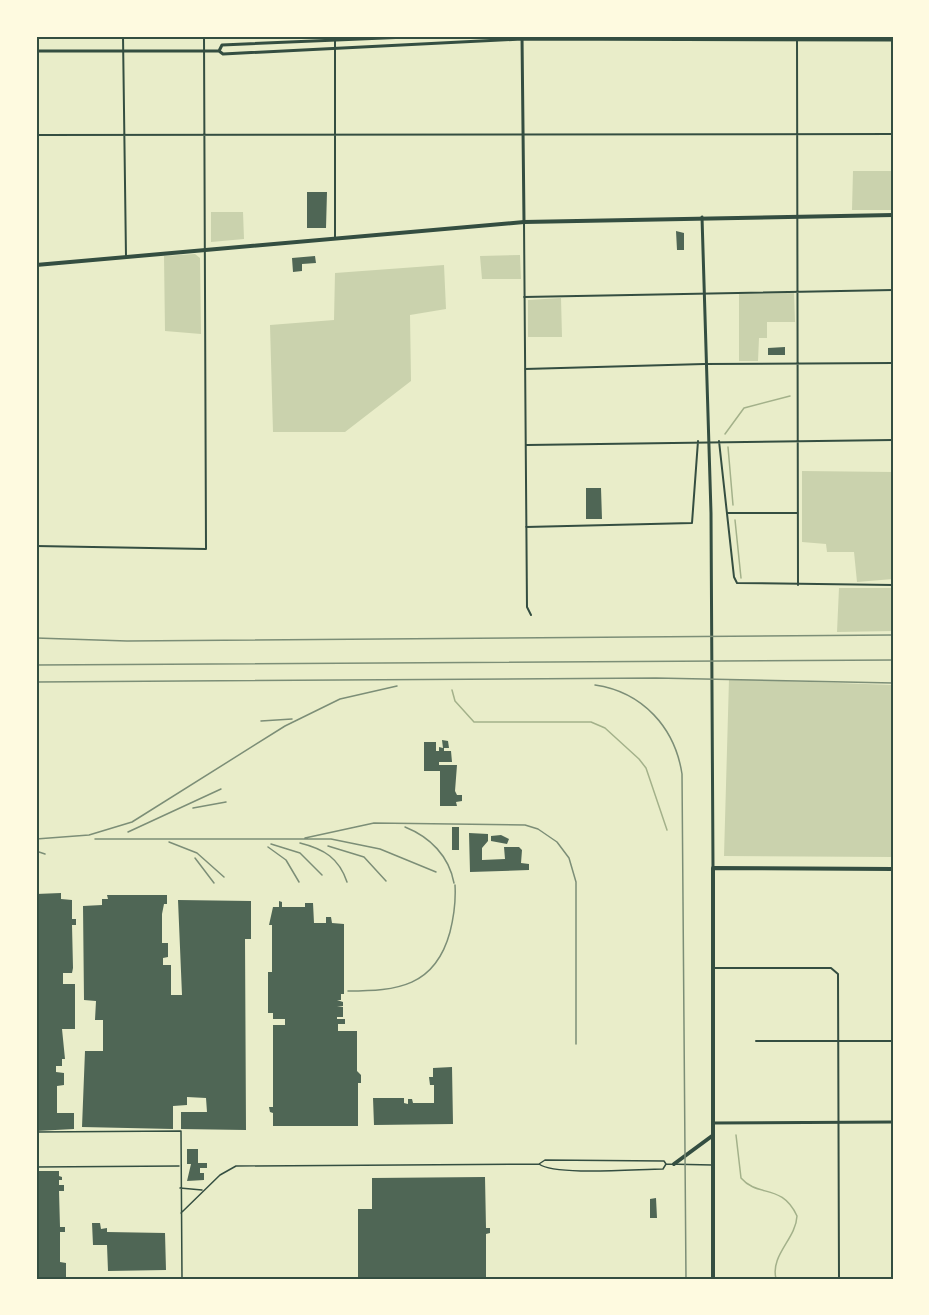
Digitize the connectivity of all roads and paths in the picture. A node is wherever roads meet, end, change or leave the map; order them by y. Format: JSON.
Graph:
{"nodes":[{"id":1,"x":123,"y":36,"type":"edge"},
{"id":2,"x":204,"y":36,"type":"edge"},
{"id":3,"x":335,"y":36,"type":"edge"},
{"id":4,"x":431,"y":36,"type":"edge"},
{"id":5,"x":522,"y":37,"type":"edge"},
{"id":6,"x":797,"y":38,"type":"edge"},
{"id":7,"x":893,"y":40,"type":"edge"},
{"id":8,"x":335,"y":41,"type":"junction"},
{"id":9,"x":335,"y":48,"type":"junction"},
{"id":10,"x":123,"y":50,"type":"junction"},
{"id":11,"x":36,"y":51,"type":"edge"},
{"id":12,"x":204,"y":51,"type":"junction"},
{"id":13,"x":219,"y":51,"type":"junction"},
{"id":14,"x":205,"y":134,"type":"junction"},
{"id":15,"x":335,"y":134,"type":"junction"},
{"id":16,"x":523,"y":134,"type":"junction"},
{"id":17,"x":797,"y":134,"type":"junction"},
{"id":18,"x":893,"y":134,"type":"edge"},
{"id":19,"x":36,"y":135,"type":"edge"},
{"id":20,"x":124,"y":135,"type":"junction"},
{"id":21,"x":798,"y":215,"type":"junction"},
{"id":22,"x":893,"y":215,"type":"edge"},
{"id":23,"x":702,"y":217,"type":"junction"},
{"id":24,"x":524,"y":222,"type":"junction"},
{"id":25,"x":335,"y":239,"type":"junction"},
{"id":26,"x":205,"y":250,"type":"junction"},
{"id":27,"x":126,"y":257,"type":"junction"},
{"id":28,"x":36,"y":265,"type":"edge"},
{"id":29,"x":798,"y":290,"type":"junction"},
{"id":30,"x":893,"y":290,"type":"edge"},
{"id":31,"x":703,"y":291,"type":"junction"},
{"id":32,"x":524,"y":297,"type":"junction"},
{"id":33,"x":893,"y":363,"type":"edge"},
{"id":34,"x":704,"y":364,"type":"junction"},
{"id":35,"x":798,"y":364,"type":"junction"},
{"id":36,"x":525,"y":369,"type":"junction"},
{"id":37,"x":893,"y":440,"type":"edge"},
{"id":38,"x":698,"y":441,"type":"junction"},
{"id":39,"x":709,"y":441,"type":"junction"},
{"id":40,"x":719,"y":441,"type":"junction"},
{"id":41,"x":798,"y":441,"type":"junction"},
{"id":42,"x":525,"y":445,"type":"junction"},
{"id":43,"x":727,"y":513,"type":"junction"},
{"id":44,"x":798,"y":513,"type":"junction"},
{"id":45,"x":526,"y":527,"type":"junction"},
{"id":46,"x":36,"y":546,"type":"edge"},
{"id":47,"x":798,"y":585,"type":"junction"},
{"id":48,"x":893,"y":585,"type":"edge"},
{"id":49,"x":531,"y":615,"type":"dead end"},
{"id":50,"x":713,"y":868,"type":"junction"},
{"id":51,"x":893,"y":869,"type":"edge"},
{"id":52,"x":712,"y":968,"type":"junction"},
{"id":53,"x":839,"y":1040,"type":"junction"},
{"id":54,"x":756,"y":1041,"type":"dead end"},
{"id":55,"x":893,"y":1041,"type":"edge"},
{"id":56,"x":839,"y":1122,"type":"junction"},
{"id":57,"x":893,"y":1122,"type":"edge"},
{"id":58,"x":712,"y":1123,"type":"junction"},
{"id":59,"x":36,"y":1132,"type":"edge"},
{"id":60,"x":712,"y":1136,"type":"junction"},
{"id":61,"x":539,"y":1164,"type":"junction"},
{"id":62,"x":666,"y":1164,"type":"junction"},
{"id":63,"x":674,"y":1164,"type":"junction"},
{"id":64,"x":181,"y":1166,"type":"junction"},
{"id":65,"x":713,"y":1166,"type":"junction"},
{"id":66,"x":36,"y":1167,"type":"edge"},
{"id":67,"x":180,"y":1188,"type":"junction"},
{"id":68,"x":203,"y":1190,"type":"junction"},
{"id":69,"x":181,"y":1213,"type":"junction"},
{"id":70,"x":182,"y":1279,"type":"edge"},
{"id":71,"x":713,"y":1279,"type":"edge"},
{"id":72,"x":839,"y":1279,"type":"edge"}],
"edges":[{"from":1,"to":10,"type":"street"},
{"from":2,"to":12,"type":"street"},
{"from":3,"to":8,"type":"street"},
{"from":4,"to":8,"type":"street"},
{"from":5,"to":6,"type":"street"},
{"from":5,"to":9,"type":"street"},
{"from":5,"to":16,"type":"street"},
{"from":6,"to":7,"type":"street"},
{"from":6,"to":17,"type":"street"},
{"from":8,"to":9,"type":"street"},
{"from":8,"to":13,"type":"street"},
{"from":9,"to":13,"type":"street"},
{"from":9,"to":15,"type":"street"},
{"from":10,"to":11,"type":"street"},
{"from":10,"to":12,"type":"street"},
{"from":10,"to":20,"type":"street"},
{"from":12,"to":13,"type":"street"},
{"from":12,"to":14,"type":"street"},
{"from":14,"to":15,"type":"street"},
{"from":14,"to":20,"type":"street"},
{"from":14,"to":26,"type":"street"},
{"from":15,"to":16,"type":"street"},
{"from":15,"to":25,"type":"street"},
{"from":16,"to":17,"type":"street"},
{"from":16,"to":24,"type":"street"},
{"from":17,"to":18,"type":"street"},
{"from":17,"to":21,"type":"street"},
{"from":19,"to":20,"type":"street"},
{"from":20,"to":27,"type":"street"},
{"from":21,"to":22,"type":"main road"},
{"from":21,"to":23,"type":"main road"},
{"from":21,"to":29,"type":"street"},
{"from":23,"to":24,"type":"main road"},
{"from":23,"to":31,"type":"street"},
{"from":24,"to":25,"type":"main road"},
{"from":24,"to":32,"type":"street"},
{"from":25,"to":26,"type":"main road"},
{"from":26,"to":27,"type":"main road"},
{"from":26,"to":46,"type":"street"},
{"from":27,"to":28,"type":"main road"},
{"from":29,"to":30,"type":"street"},
{"from":29,"to":31,"type":"street"},
{"from":29,"to":35,"type":"street"},
{"from":31,"to":32,"type":"street"},
{"from":31,"to":34,"type":"street"},
{"from":32,"to":36,"type":"street"},
{"from":33,"to":35,"type":"street"},
{"from":34,"to":35,"type":"street"},
{"from":34,"to":36,"type":"street"},
{"from":34,"to":39,"type":"street"},
{"from":35,"to":41,"type":"street"},
{"from":36,"to":42,"type":"street"},
{"from":37,"to":41,"type":"street"},
{"from":38,"to":39,"type":"street"},
{"from":38,"to":42,"type":"street"},
{"from":38,"to":45,"type":"street"},
{"from":39,"to":40,"type":"street"},
{"from":39,"to":50,"type":"street"},
{"from":40,"to":41,"type":"street"},
{"from":40,"to":43,"type":"street"},
{"from":41,"to":44,"type":"street"},
{"from":42,"to":45,"type":"street"},
{"from":43,"to":44,"type":"street"},
{"from":43,"to":47,"type":"street"},
{"from":44,"to":47,"type":"street"},
{"from":45,"to":49,"type":"street"},
{"from":47,"to":48,"type":"street"},
{"from":50,"to":51,"type":"main road"},
{"from":50,"to":52,"type":"main road"},
{"from":52,"to":53,"type":"street"},
{"from":52,"to":58,"type":"main road"},
{"from":53,"to":54,"type":"street"},
{"from":53,"to":55,"type":"street"},
{"from":53,"to":56,"type":"street"},
{"from":56,"to":57,"type":"street"},
{"from":56,"to":58,"type":"street"},
{"from":56,"to":72,"type":"street"},
{"from":58,"to":60,"type":"main road"},
{"from":59,"to":64,"type":"lane"},
{"from":60,"to":63,"type":"main road"},
{"from":60,"to":65,"type":"main road"},
{"from":61,"to":62,"type":"lane"},
{"from":61,"to":62,"type":"lane"},
{"from":61,"to":68,"type":"lane"},
{"from":62,"to":63,"type":"lane"},
{"from":63,"to":65,"type":"lane"},
{"from":64,"to":66,"type":"lane"},
{"from":64,"to":67,"type":"lane"},
{"from":65,"to":71,"type":"main road"},
{"from":67,"to":68,"type":"lane"},
{"from":67,"to":69,"type":"lane"},
{"from":68,"to":69,"type":"lane"},
{"from":69,"to":70,"type":"lane"}]}
